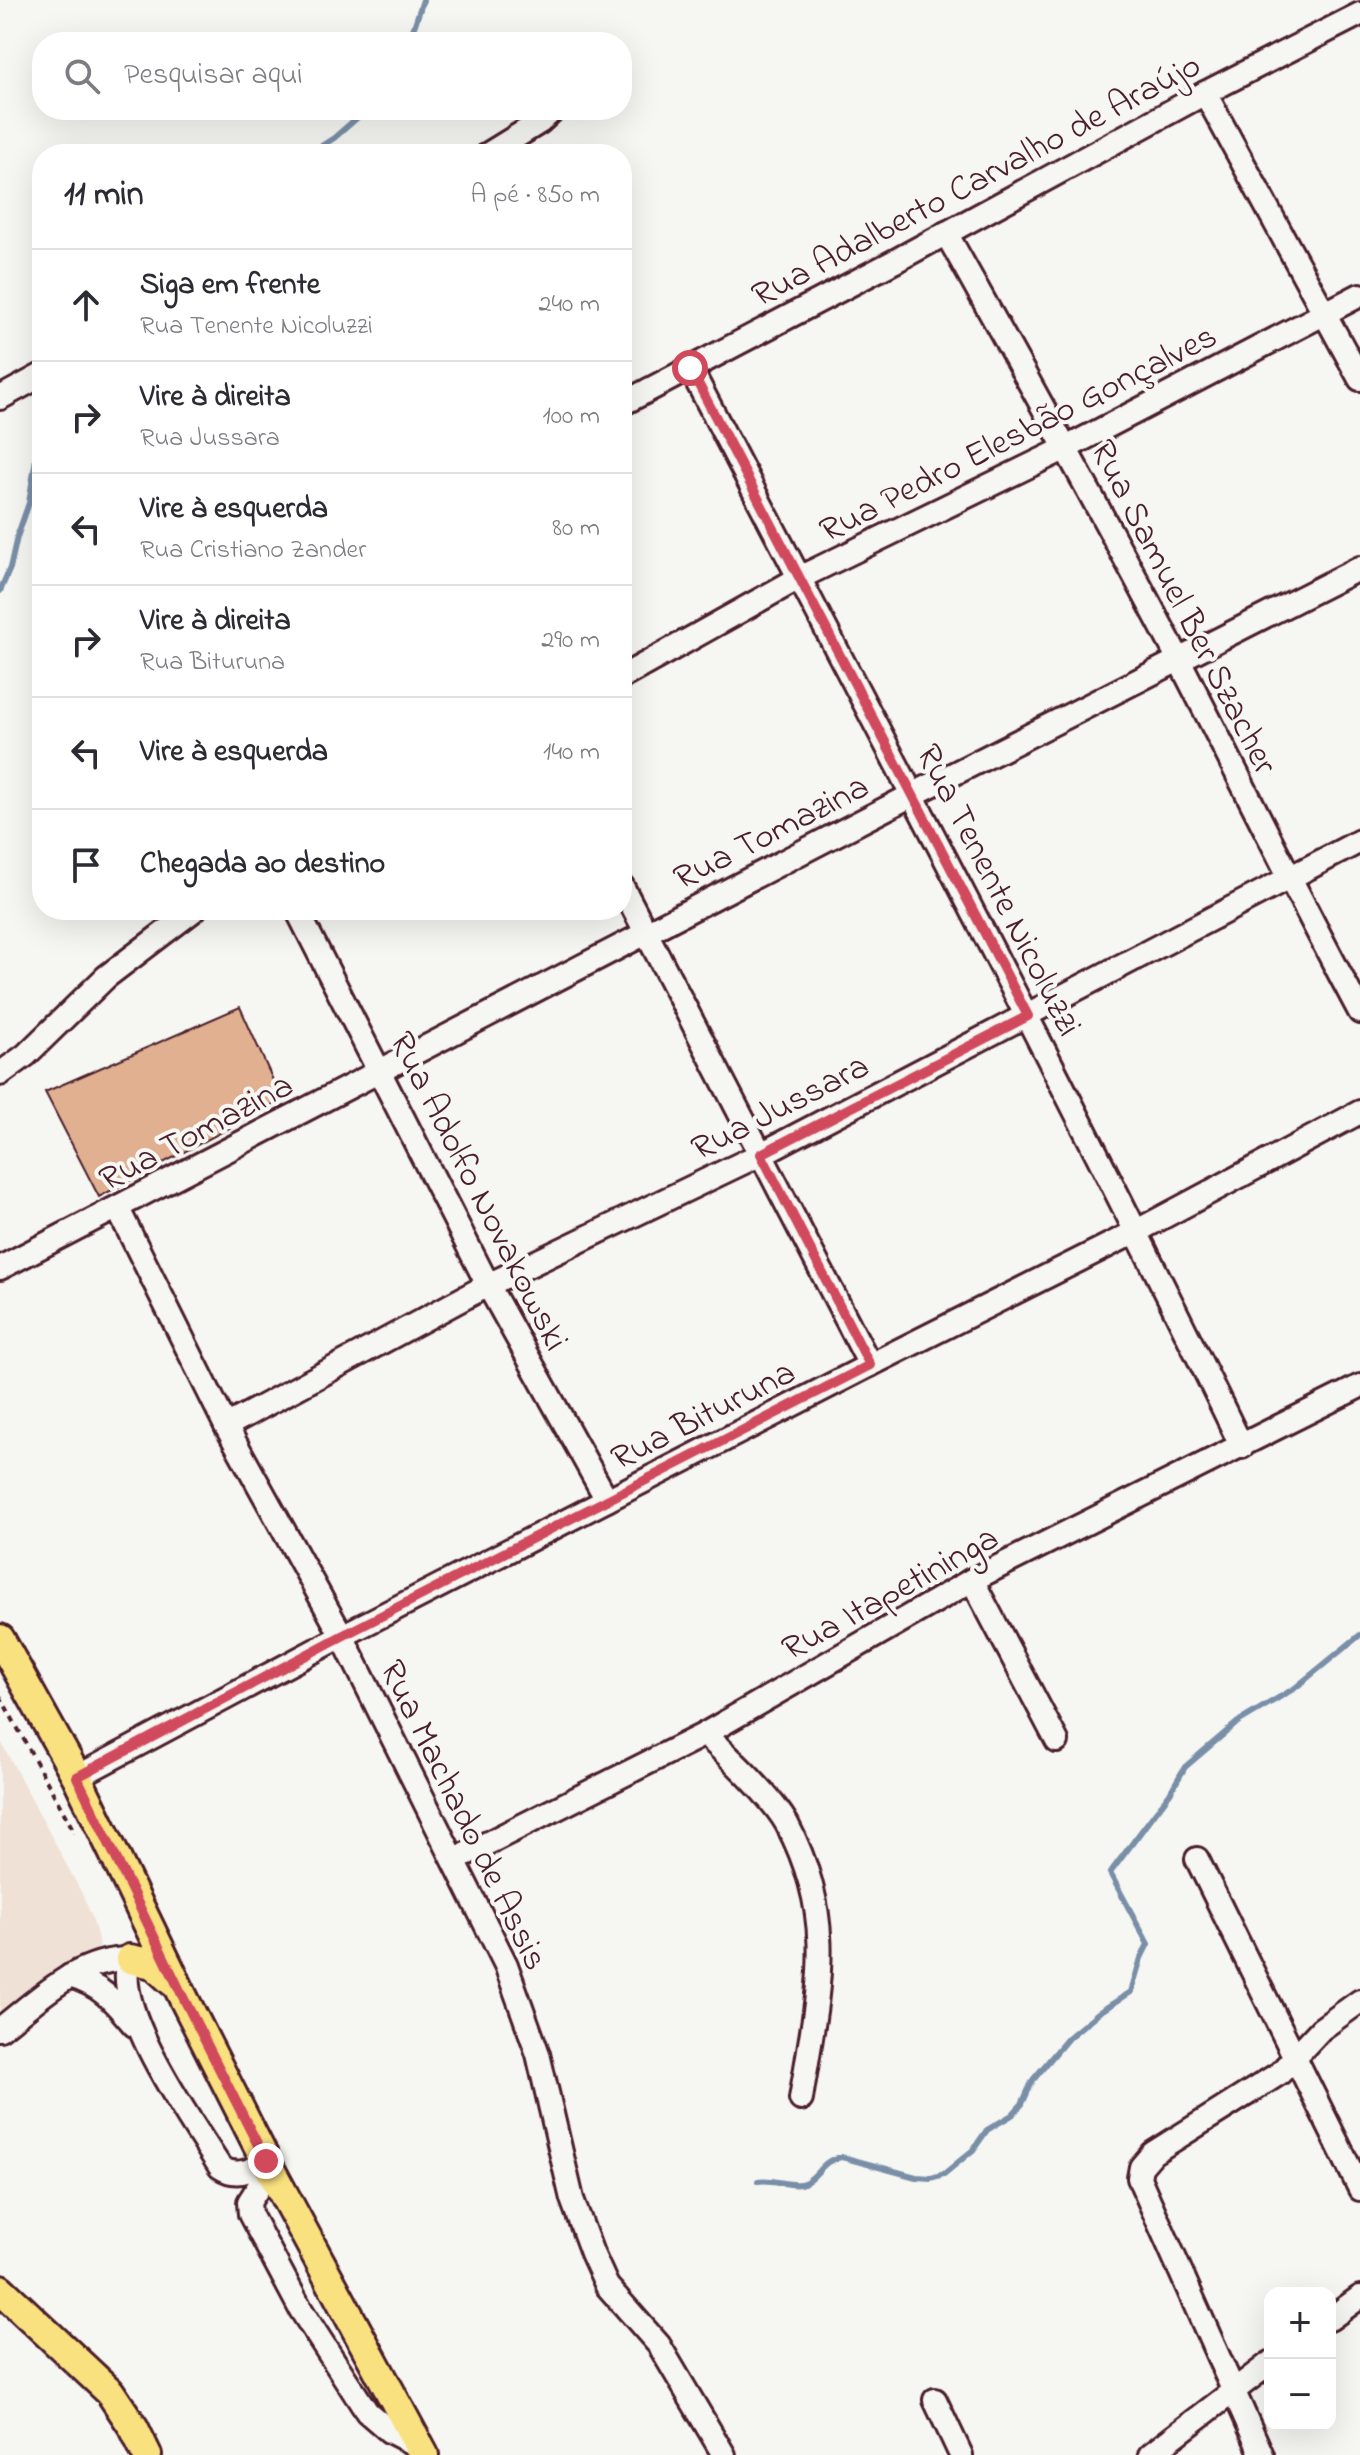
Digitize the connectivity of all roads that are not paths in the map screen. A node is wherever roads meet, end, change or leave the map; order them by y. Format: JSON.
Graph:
{"nodes":[{"id":1,"x":1360,"y":14,"type":"edge"},
{"id":2,"x":1205,"y":93,"type":"junction"},
{"id":3,"x":542,"y":120,"type":"edge"},
{"id":4,"x":504,"y":144,"type":"edge"},
{"id":5,"x":946,"y":233,"type":"junction"},
{"id":6,"x":1360,"y":295,"type":"edge"},
{"id":7,"x":1325,"y":314,"type":"junction"},
{"id":8,"x":690,"y":368,"type":"junction"},
{"id":9,"x":1360,"y":379,"type":"edge"},
{"id":10,"x":32,"y":380,"type":"edge"},
{"id":11,"x":0,"y":398,"type":"edge"},
{"id":12,"x":632,"y":399,"type":"edge"},
{"id":13,"x":1066,"y":448,"type":"junction"},
{"id":14,"x":1360,"y":568,"type":"edge"},
{"id":15,"x":799,"y":578,"type":"junction"},
{"id":16,"x":1178,"y":659,"type":"junction"},
{"id":17,"x":632,"y":671,"type":"edge"},
{"id":18,"x":914,"y":794,"type":"junction"},
{"id":19,"x":1360,"y":841,"type":"edge"},
{"id":20,"x":1288,"y":878,"type":"junction"},
{"id":21,"x":632,"y":906,"type":"edge"},
{"id":22,"x":181,"y":920,"type":"edge"},
{"id":23,"x":302,"y":920,"type":"edge"},
{"id":24,"x":645,"y":933,"type":"junction"},
{"id":25,"x":1360,"y":1012,"type":"edge"},
{"id":26,"x":1028,"y":1016,"type":"junction"},
{"id":27,"x":381,"y":1071,"type":"junction"},
{"id":28,"x":0,"y":1074,"type":"edge"},
{"id":29,"x":1360,"y":1112,"type":"edge"},
{"id":30,"x":761,"y":1154,"type":"junction"},
{"id":31,"x":118,"y":1209,"type":"junction"},
{"id":32,"x":1137,"y":1231,"type":"junction"},
{"id":33,"x":0,"y":1268,"type":"edge"},
{"id":34,"x":488,"y":1285,"type":"junction"},
{"id":35,"x":870,"y":1365,"type":"junction"},
{"id":36,"x":1360,"y":1386,"type":"edge"},
{"id":37,"x":226,"y":1426,"type":"junction"},
{"id":38,"x":1242,"y":1447,"type":"junction"},
{"id":39,"x":607,"y":1500,"type":"junction"},
{"id":40,"x":972,"y":1580,"type":"junction"},
{"id":41,"x":342,"y":1636,"type":"junction"},
{"id":42,"x":0,"y":1639,"type":"edge"},
{"id":43,"x":705,"y":1734,"type":"junction"},
{"id":44,"x":1057,"y":1741,"type":"dead end"},
{"id":45,"x":77,"y":1777,"type":"junction"},
{"id":46,"x":1197,"y":1859,"type":"dead end"},
{"id":47,"x":454,"y":1860,"type":"junction"},
{"id":48,"x":130,"y":1959,"type":"junction"},
{"id":49,"x":70,"y":1976,"type":"junction"},
{"id":50,"x":184,"y":1999,"type":"junction"},
{"id":51,"x":1360,"y":2001,"type":"edge"},
{"id":52,"x":0,"y":2029,"type":"edge"},
{"id":53,"x":140,"y":2031,"type":"junction"},
{"id":54,"x":1297,"y":2057,"type":"junction"},
{"id":55,"x":801,"y":2099,"type":"dead end"},
{"id":56,"x":268,"y":2165,"type":"junction"},
{"id":57,"x":1360,"y":2189,"type":"edge"},
{"id":58,"x":0,"y":2289,"type":"edge"},
{"id":59,"x":1360,"y":2297,"type":"edge"},
{"id":60,"x":1336,"y":2315,"type":"edge"},
{"id":61,"x":1264,"y":2367,"type":"edge"},
{"id":62,"x":1232,"y":2390,"type":"junction"},
{"id":63,"x":935,"y":2400,"type":"dead end"},
{"id":64,"x":421,"y":2450,"type":"edge"},
{"id":65,"x":147,"y":2455,"type":"edge"},
{"id":66,"x":724,"y":2455,"type":"edge"},
{"id":67,"x":961,"y":2455,"type":"edge"},
{"id":68,"x":1150,"y":2455,"type":"edge"},
{"id":69,"x":1262,"y":2455,"type":"edge"}],
"edges":[{"from":1,"to":2,"type":"street","name":"Rua Adalberto Carvalho de Araújo"},
{"from":2,"to":5,"type":"street","name":"Rua Adalberto Carvalho de Araújo"},
{"from":2,"to":7,"type":"street"},
{"from":3,"to":4,"type":"street"},
{"from":5,"to":8,"type":"street","name":"Rua Adalberto Carvalho de Araújo"},
{"from":5,"to":13,"type":"street","name":"Rua Samuel Ber Szacher"},
{"from":6,"to":7,"type":"street","name":"Rua Pedro Elesbão Gonçalves"},
{"from":7,"to":9,"type":"street"},
{"from":7,"to":13,"type":"street","name":"Rua Pedro Elesbão Gonçalves"},
{"from":8,"to":12,"type":"street","name":"Rua Adalberto Carvalho de Araújo"},
{"from":8,"to":15,"type":"street","name":"Rua Tenente Nicoluzzi"},
{"from":10,"to":11,"type":"street"},
{"from":13,"to":15,"type":"street","name":"Rua Pedro Elesbão Gonçalves"},
{"from":13,"to":16,"type":"street","name":"Rua Samuel Ber Szacher"},
{"from":14,"to":16,"type":"street","name":"Rua Tomazina"},
{"from":15,"to":17,"type":"street","name":"Rua Pedro Elesbão Gonçalves"},
{"from":15,"to":18,"type":"street","name":"Rua Tenente Nicoluzzi"},
{"from":16,"to":18,"type":"street","name":"Rua Tomazina"},
{"from":16,"to":20,"type":"street","name":"Rua Samuel Ber Szacher"},
{"from":18,"to":24,"type":"street","name":"Rua Tomazina"},
{"from":18,"to":26,"type":"street","name":"Rua Tenente Nicoluzzi"},
{"from":19,"to":20,"type":"street","name":"Rua Jussara"},
{"from":20,"to":25,"type":"street","name":"Rua Samuel Ber Szacher"},
{"from":20,"to":26,"type":"street","name":"Rua Jussara"},
{"from":21,"to":24,"type":"street"},
{"from":22,"to":28,"type":"street"},
{"from":23,"to":27,"type":"street","name":"Rua Adolfo Novakowski"},
{"from":24,"to":27,"type":"street","name":"Rua Tomazina"},
{"from":24,"to":30,"type":"street"},
{"from":26,"to":30,"type":"street","name":"Rua Jussara"},
{"from":26,"to":32,"type":"street","name":"Rua Tenente Nicoluzzi"},
{"from":27,"to":31,"type":"street","name":"Rua Tomazina"},
{"from":27,"to":34,"type":"street","name":"Rua Adolfo Novakowski"},
{"from":29,"to":32,"type":"street","name":"Rua Bituruna"},
{"from":30,"to":34,"type":"street","name":"Rua Jussara"},
{"from":30,"to":35,"type":"street"},
{"from":31,"to":33,"type":"street","name":"Rua Tomazina"},
{"from":31,"to":37,"type":"street","name":"Rua Machado de Assis"},
{"from":32,"to":35,"type":"street","name":"Rua Bituruna"},
{"from":32,"to":38,"type":"street","name":"Rua Tenente Nicoluzzi"},
{"from":34,"to":37,"type":"street","name":"Rua Jussara"},
{"from":34,"to":39,"type":"street","name":"Rua Adolfo Novakowski"},
{"from":35,"to":39,"type":"street","name":"Rua Bituruna"},
{"from":36,"to":38,"type":"street","name":"Rua Itapetininga"},
{"from":37,"to":41,"type":"street","name":"Rua Machado de Assis"},
{"from":38,"to":40,"type":"street","name":"Rua Itapetininga"},
{"from":39,"to":41,"type":"street","name":"Rua Bituruna"},
{"from":40,"to":43,"type":"street","name":"Rua Itapetininga"},
{"from":40,"to":44,"type":"street"},
{"from":41,"to":45,"type":"street","name":"Rua Bituruna"},
{"from":41,"to":47,"type":"street","name":"Rua Machado de Assis"},
{"from":42,"to":45,"type":"main road"},
{"from":43,"to":47,"type":"street","name":"Rua Itapetininga"},
{"from":43,"to":55,"type":"street"},
{"from":45,"to":50,"type":"main road"},
{"from":46,"to":54,"type":"street"},
{"from":47,"to":66,"type":"street","name":"Rua Machado de Assis"},
{"from":48,"to":49,"type":"street"},
{"from":48,"to":50,"type":"main road"},
{"from":48,"to":53,"type":"street"},
{"from":49,"to":52,"type":"street"},
{"from":49,"to":53,"type":"street"},
{"from":50,"to":56,"type":"main road"},
{"from":51,"to":54,"type":"street"},
{"from":53,"to":56,"type":"street"},
{"from":54,"to":57,"type":"street"},
{"from":54,"to":62,"type":"street"},
{"from":56,"to":64,"type":"main road"},
{"from":56,"to":64,"type":"street"},
{"from":58,"to":65,"type":"main road"},
{"from":59,"to":60,"type":"street"},
{"from":61,"to":62,"type":"street"},
{"from":62,"to":68,"type":"street"},
{"from":62,"to":69,"type":"street"},
{"from":63,"to":67,"type":"street"}]}
